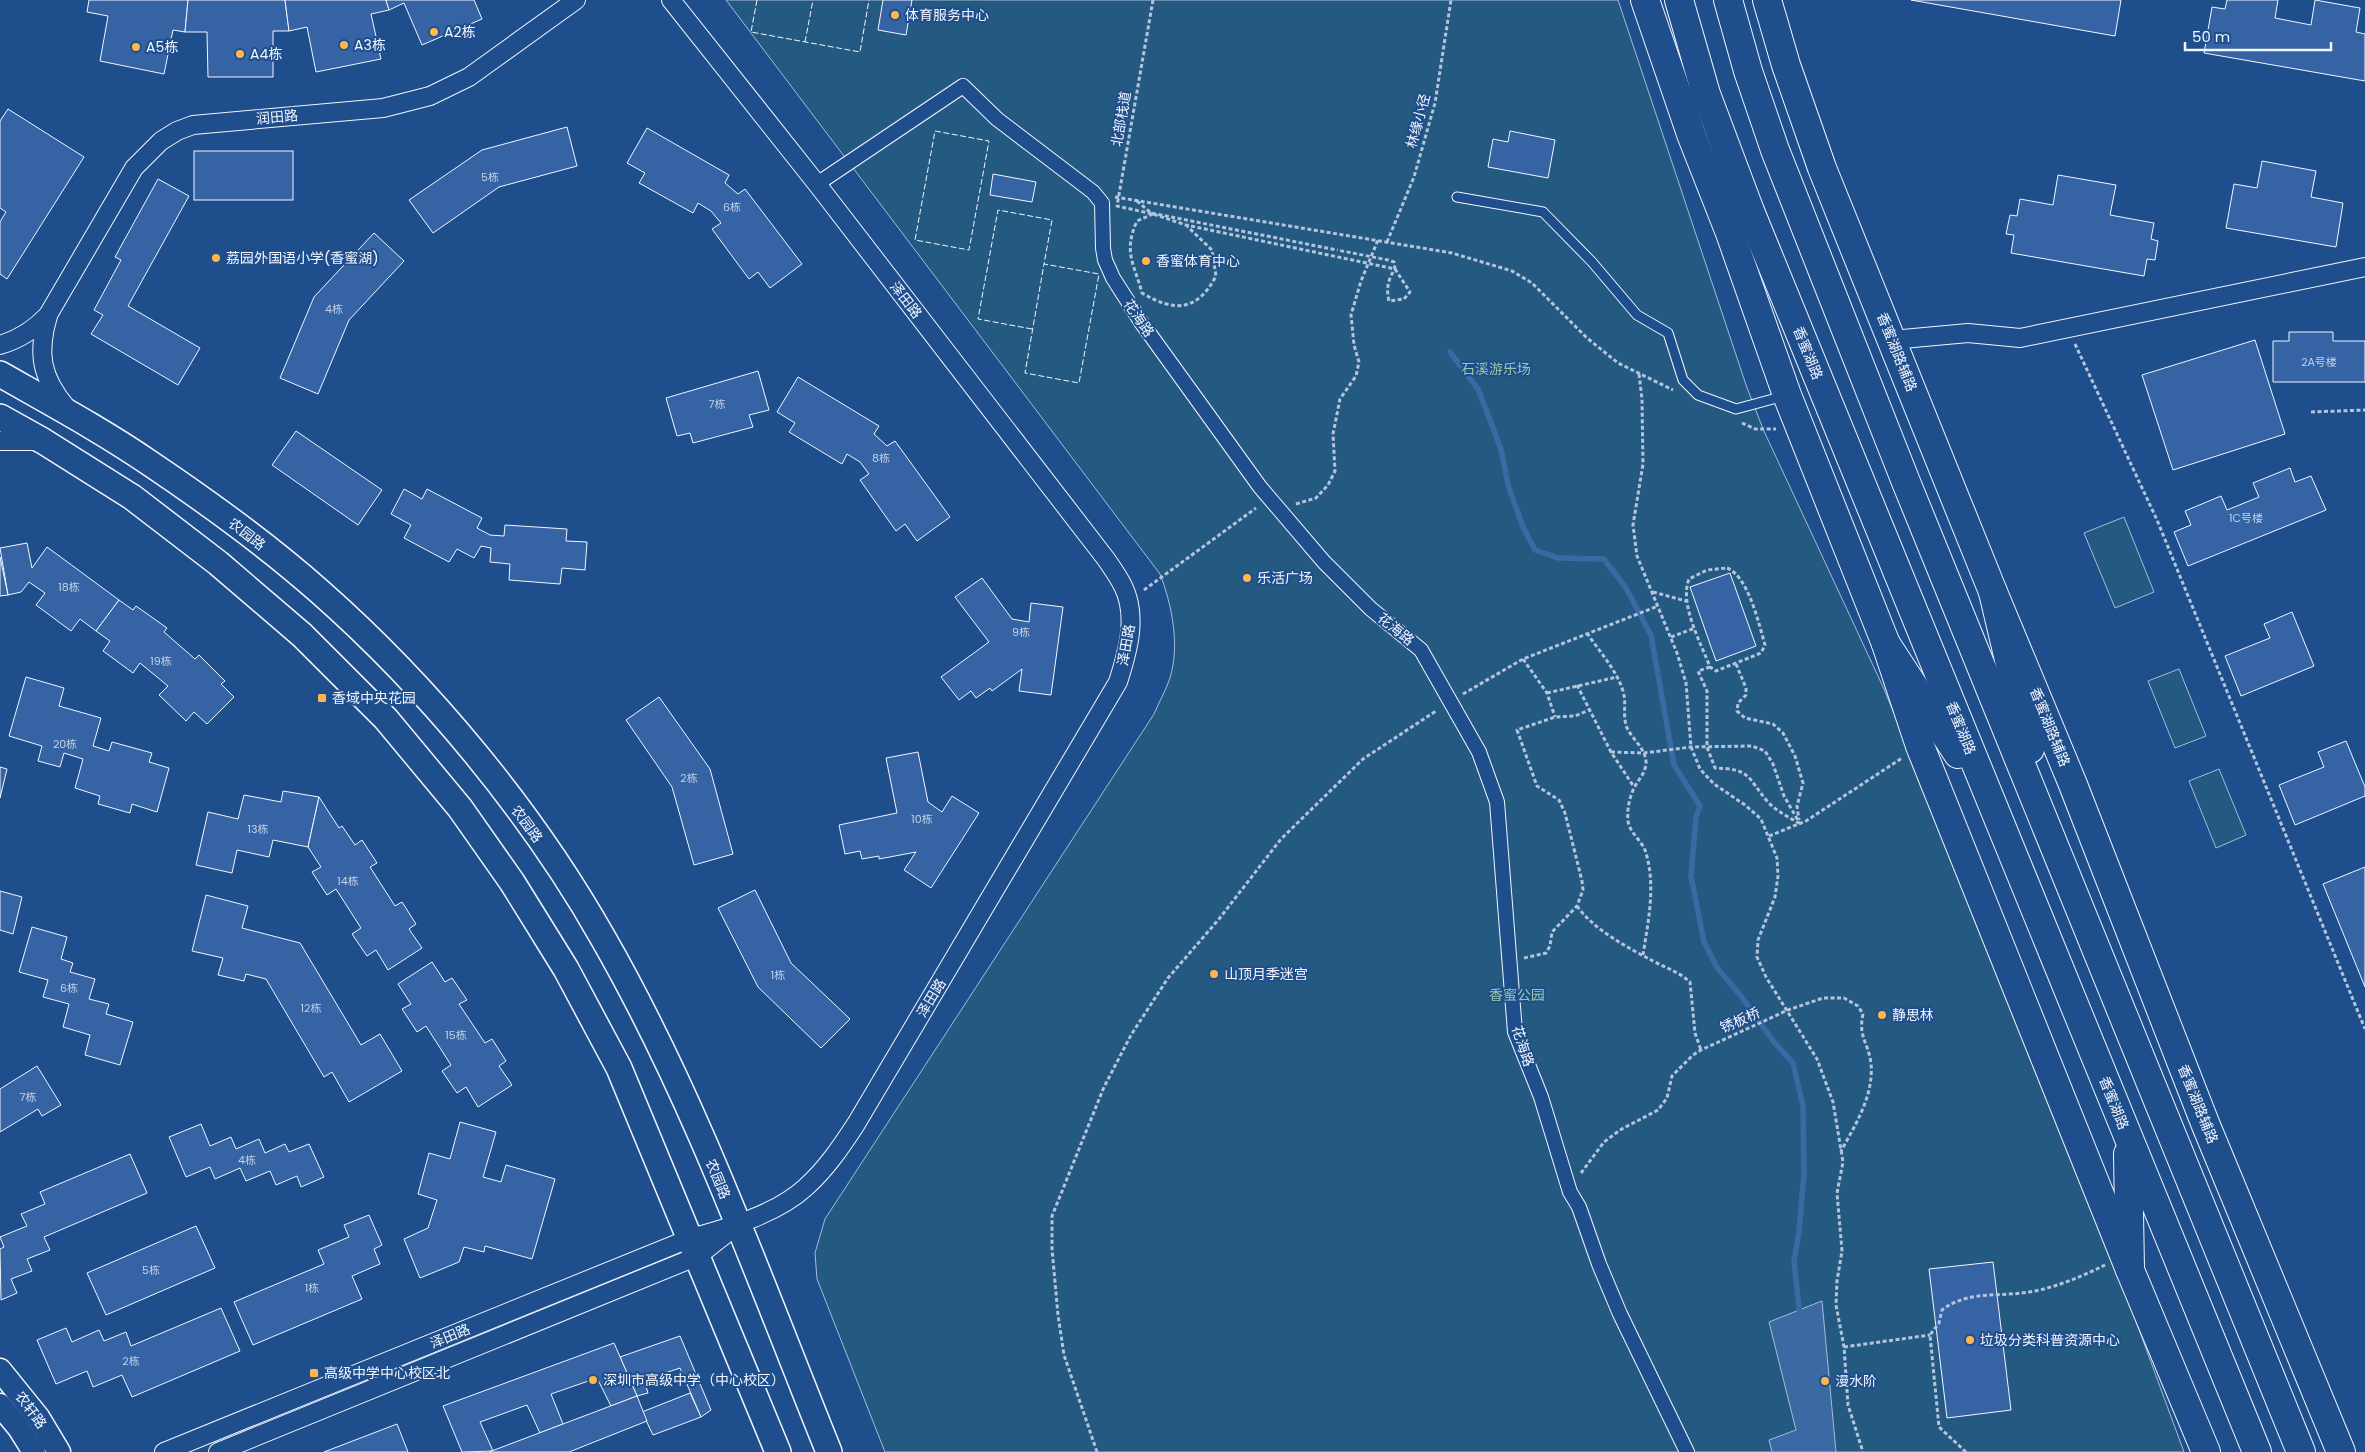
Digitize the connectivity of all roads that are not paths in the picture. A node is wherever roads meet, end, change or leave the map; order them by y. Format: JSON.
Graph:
{"nodes":[{"id":1,"x":576,"y":0,"type":"edge"},
{"id":2,"x":670,"y":0,"type":"edge"},
{"id":3,"x":1645,"y":0,"type":"edge"},
{"id":4,"x":1679,"y":0,"type":"edge"},
{"id":5,"x":1728,"y":0,"type":"edge"},
{"id":6,"x":1766,"y":0,"type":"edge"},
{"id":7,"x":1782,"y":0,"type":"edge"},
{"id":8,"x":1786,"y":65,"type":"junction"},
{"id":9,"x":817,"y":184,"type":"junction"},
{"id":10,"x":1457,"y":198,"type":"dead end"},
{"id":11,"x":2365,"y":267,"type":"edge"},
{"id":12,"x":48,"y":315,"type":"junction"},
{"id":13,"x":1892,"y":340,"type":"junction"},
{"id":14,"x":0,"y":345,"type":"edge"},
{"id":15,"x":0,"y":374,"type":"edge"},
{"id":16,"x":1786,"y":395,"type":"junction"},
{"id":17,"x":72,"y":416,"type":"junction"},
{"id":18,"x":0,"y":417,"type":"edge"},
{"id":19,"x":0,"y":441,"type":"edge"},
{"id":20,"x":43,"y":441,"type":"junction"},
{"id":21,"x":1993,"y":592,"type":"junction"},
{"id":22,"x":1886,"y":644,"type":"junction"},
{"id":23,"x":1992,"y":806,"type":"junction"},
{"id":24,"x":2049,"y":831,"type":"junction"},
{"id":25,"x":2128,"y":1137,"type":"junction"},
{"id":26,"x":738,"y":1226,"type":"junction"},
{"id":27,"x":694,"y":1247,"type":"junction"},
{"id":28,"x":2127,"y":1263,"type":"junction"},
{"id":29,"x":0,"y":1370,"type":"edge"},
{"id":30,"x":0,"y":1405,"type":"edge"},
{"id":31,"x":34,"y":1452,"type":"edge"},
{"id":32,"x":59,"y":1452,"type":"edge"},
{"id":33,"x":164,"y":1452,"type":"edge"},
{"id":34,"x":218,"y":1452,"type":"edge"},
{"id":35,"x":778,"y":1452,"type":"edge"},
{"id":36,"x":830,"y":1452,"type":"edge"},
{"id":37,"x":1687,"y":1452,"type":"edge"},
{"id":38,"x":2206,"y":1452,"type":"edge"},
{"id":39,"x":2257,"y":1452,"type":"edge"},
{"id":40,"x":2301,"y":1452,"type":"edge"},
{"id":41,"x":2341,"y":1452,"type":"edge"}],
"edges":[{"from":1,"to":12,"type":"street","name":"润田路"},
{"from":2,"to":9,"type":"street","name":"泽田路"},
{"from":3,"to":16,"type":"main road"},
{"from":4,"to":23,"type":"main road","name":"香蜜湖路"},
{"from":5,"to":24,"type":"main road"},
{"from":6,"to":8,"type":"main road","name":"香蜜湖路辅路"},
{"from":7,"to":8,"type":"main road"},
{"from":8,"to":13,"type":"main road","name":"香蜜湖路辅路"},
{"from":9,"to":26,"type":"street","name":"泽田路"},
{"from":9,"to":37,"type":"street","name":"花海路"},
{"from":10,"to":16,"type":"lane"},
{"from":11,"to":13,"type":"street"},
{"from":12,"to":14,"type":"street","name":"润田路"},
{"from":12,"to":17,"type":"street","name":"润田路"},
{"from":13,"to":21,"type":"main road","name":"香蜜湖路辅路"},
{"from":15,"to":17,"type":"main road","name":"农园路"},
{"from":16,"to":22,"type":"main road"},
{"from":17,"to":26,"type":"main road","name":"农园路"},
{"from":18,"to":20,"type":"main road"},
{"from":19,"to":20,"type":"street"},
{"from":20,"to":27,"type":"main road"},
{"from":21,"to":24,"type":"main road"},
{"from":21,"to":41,"type":"main road","name":"香蜜湖路辅路"},
{"from":22,"to":23,"type":"main road"},
{"from":22,"to":28,"type":"main road"},
{"from":23,"to":25,"type":"main road","name":"香蜜湖路"},
{"from":24,"to":40,"type":"main road"},
{"from":25,"to":28,"type":"main road"},
{"from":25,"to":39,"type":"main road","name":"香蜜湖路"},
{"from":26,"to":27,"type":"street","name":"泽田路"},
{"from":26,"to":36,"type":"main road","name":"农园路"},
{"from":27,"to":33,"type":"street","name":"泽田路"},
{"from":27,"to":34,"type":"street","name":"泽田路"},
{"from":27,"to":35,"type":"main road"},
{"from":28,"to":38,"type":"main road"},
{"from":29,"to":32,"type":"street","name":"农轩路"},
{"from":30,"to":31,"type":"street","name":"农轩路"}]}
